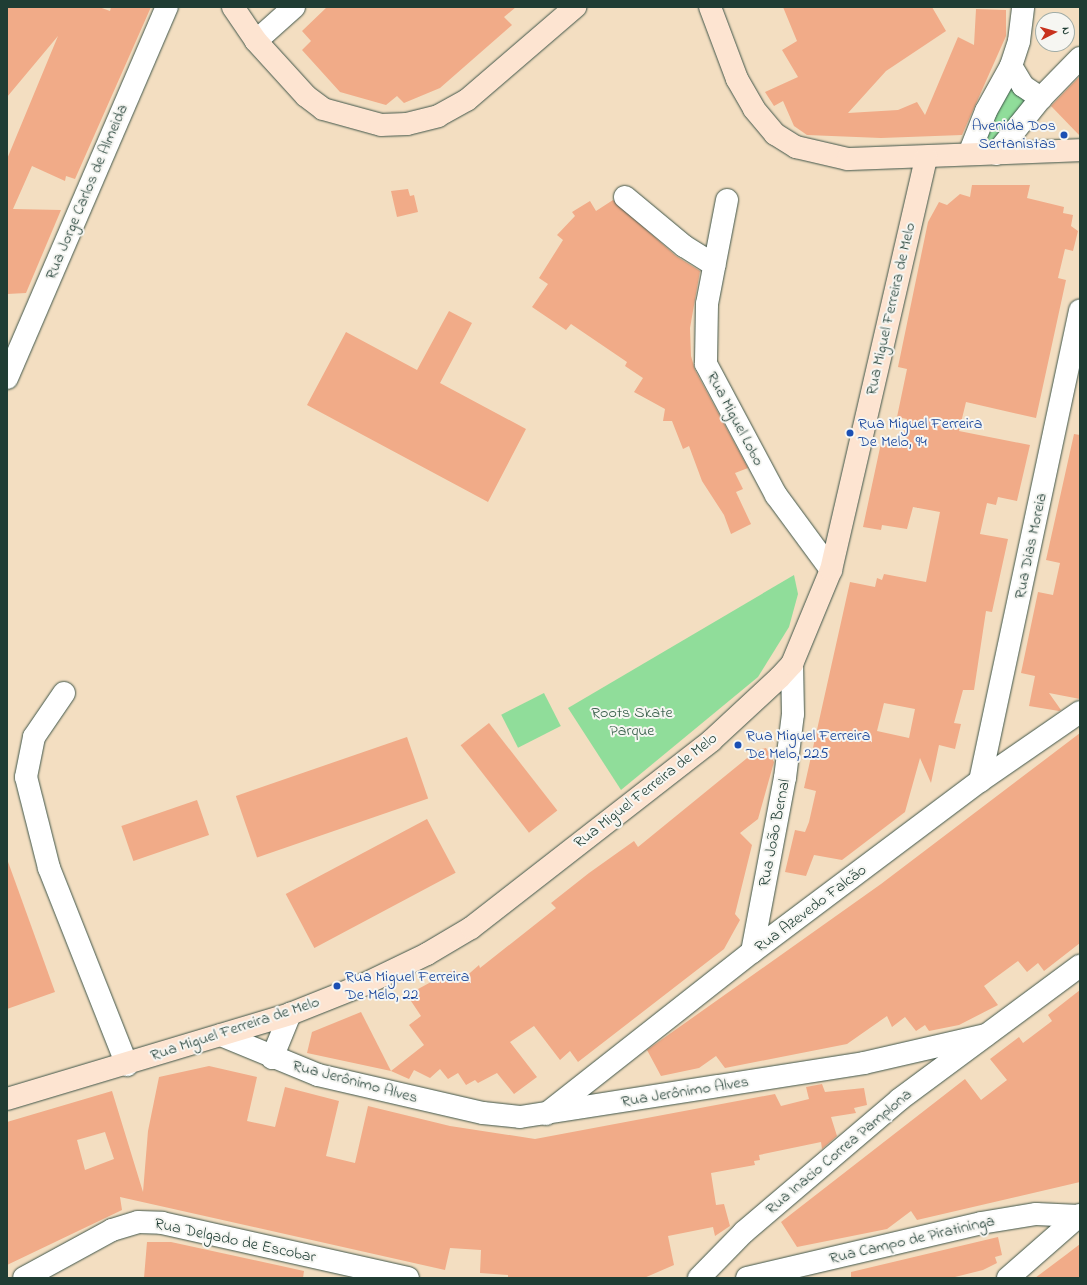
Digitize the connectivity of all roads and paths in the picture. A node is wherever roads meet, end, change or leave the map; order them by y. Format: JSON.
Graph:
{"nodes":[{"id":1,"x":167,"y":7,"type":"edge"},
{"id":2,"x":233,"y":7,"type":"edge"},
{"id":3,"x":294,"y":7,"type":"edge"},
{"id":4,"x":575,"y":7,"type":"edge"},
{"id":5,"x":710,"y":7,"type":"edge"},
{"id":6,"x":1024,"y":7,"type":"edge"},
{"id":7,"x":256,"y":41,"type":"junction"},
{"id":8,"x":1080,"y":58,"type":"edge"},
{"id":9,"x":1011,"y":66,"type":"junction"},
{"id":10,"x":1041,"y":98,"type":"junction"},
{"id":11,"x":1080,"y":150,"type":"edge"},
{"id":12,"x":969,"y":154,"type":"junction"},
{"id":13,"x":996,"y":154,"type":"junction"},
{"id":14,"x":926,"y":158,"type":"junction"},
{"id":15,"x":625,"y":197,"type":"dead end"},
{"id":16,"x":727,"y":200,"type":"dead end"},
{"id":17,"x":714,"y":265,"type":"junction"},
{"id":18,"x":1080,"y":311,"type":"edge"},
{"id":19,"x":7,"y":378,"type":"edge"},
{"id":20,"x":831,"y":570,"type":"junction"},
{"id":21,"x":792,"y":664,"type":"junction"},
{"id":22,"x":64,"y":692,"type":"dead end"},
{"id":23,"x":1080,"y":712,"type":"edge"},
{"id":24,"x":980,"y":781,"type":"junction"},
{"id":25,"x":752,"y":952,"type":"junction"},
{"id":26,"x":1080,"y":966,"type":"edge"},
{"id":27,"x":290,"y":1014,"type":"junction"},
{"id":28,"x":221,"y":1034,"type":"junction"},
{"id":29,"x":986,"y":1035,"type":"junction"},
{"id":30,"x":272,"y":1058,"type":"junction"},
{"id":31,"x":127,"y":1065,"type":"junction"},
{"id":32,"x":7,"y":1099,"type":"edge"},
{"id":33,"x":546,"y":1114,"type":"junction"},
{"id":34,"x":1079,"y":1215,"type":"edge"},
{"id":35,"x":24,"y":1278,"type":"edge"},
{"id":36,"x":408,"y":1278,"type":"edge"},
{"id":37,"x":699,"y":1278,"type":"edge"},
{"id":38,"x":747,"y":1278,"type":"edge"},
{"id":39,"x":1008,"y":1278,"type":"edge"}],
"edges":[{"from":1,"to":19,"type":"street","name":"Rua Jorge Carlos de Almeida"},
{"from":2,"to":7,"type":"main road"},
{"from":3,"to":7,"type":"street"},
{"from":4,"to":7,"type":"main road"},
{"from":5,"to":14,"type":"main road"},
{"from":6,"to":9,"type":"street"},
{"from":8,"to":10,"type":"street"},
{"from":9,"to":10,"type":"street"},
{"from":9,"to":12,"type":"street"},
{"from":10,"to":13,"type":"street"},
{"from":11,"to":13,"type":"main road"},
{"from":12,"to":13,"type":"main road"},
{"from":12,"to":14,"type":"main road"},
{"from":14,"to":20,"type":"main road","name":"Rua Miguel Ferreira de Melo"},
{"from":15,"to":17,"type":"street"},
{"from":16,"to":17,"type":"street","name":"Rua Miguel Lobo"},
{"from":17,"to":20,"type":"street","name":"Rua Miguel Lobo"},
{"from":18,"to":24,"type":"street","name":"Rua Dias Moreia"},
{"from":20,"to":21,"type":"main road","name":"Rua Miguel Ferreira de Melo"},
{"from":21,"to":25,"type":"street","name":"Rua João Bernal"},
{"from":21,"to":27,"type":"main road","name":"Rua Miguel Ferreira de Melo"},
{"from":22,"to":31,"type":"street"},
{"from":23,"to":24,"type":"street","name":"Rua Azevedo Falcão"},
{"from":24,"to":25,"type":"street","name":"Rua Azevedo Falcão"},
{"from":25,"to":33,"type":"street","name":"Rua Azevedo Falcão"},
{"from":26,"to":29,"type":"street","name":"Rua Jerônimo Alves"},
{"from":27,"to":28,"type":"main road","name":"Rua Miguel Ferreira de Melo"},
{"from":27,"to":30,"type":"street","name":"Rua Jerônimo Alves"},
{"from":28,"to":30,"type":"street","name":"Rua Jerônimo Alves"},
{"from":28,"to":31,"type":"main road","name":"Rua Miguel Ferreira de Melo"},
{"from":29,"to":33,"type":"street","name":"Rua Jerônimo Alves"},
{"from":29,"to":37,"type":"street","name":"Rua Inacio Correa Pamplona"},
{"from":30,"to":33,"type":"street","name":"Rua Jerônimo Alves"},
{"from":31,"to":32,"type":"main road","name":"Rua Miguel Ferreira de Melo"},
{"from":34,"to":38,"type":"street","name":"Rua Campo de Piratininga"},
{"from":34,"to":39,"type":"street"},
{"from":35,"to":36,"type":"street","name":"Rua Delgado de Escobar"}]}
